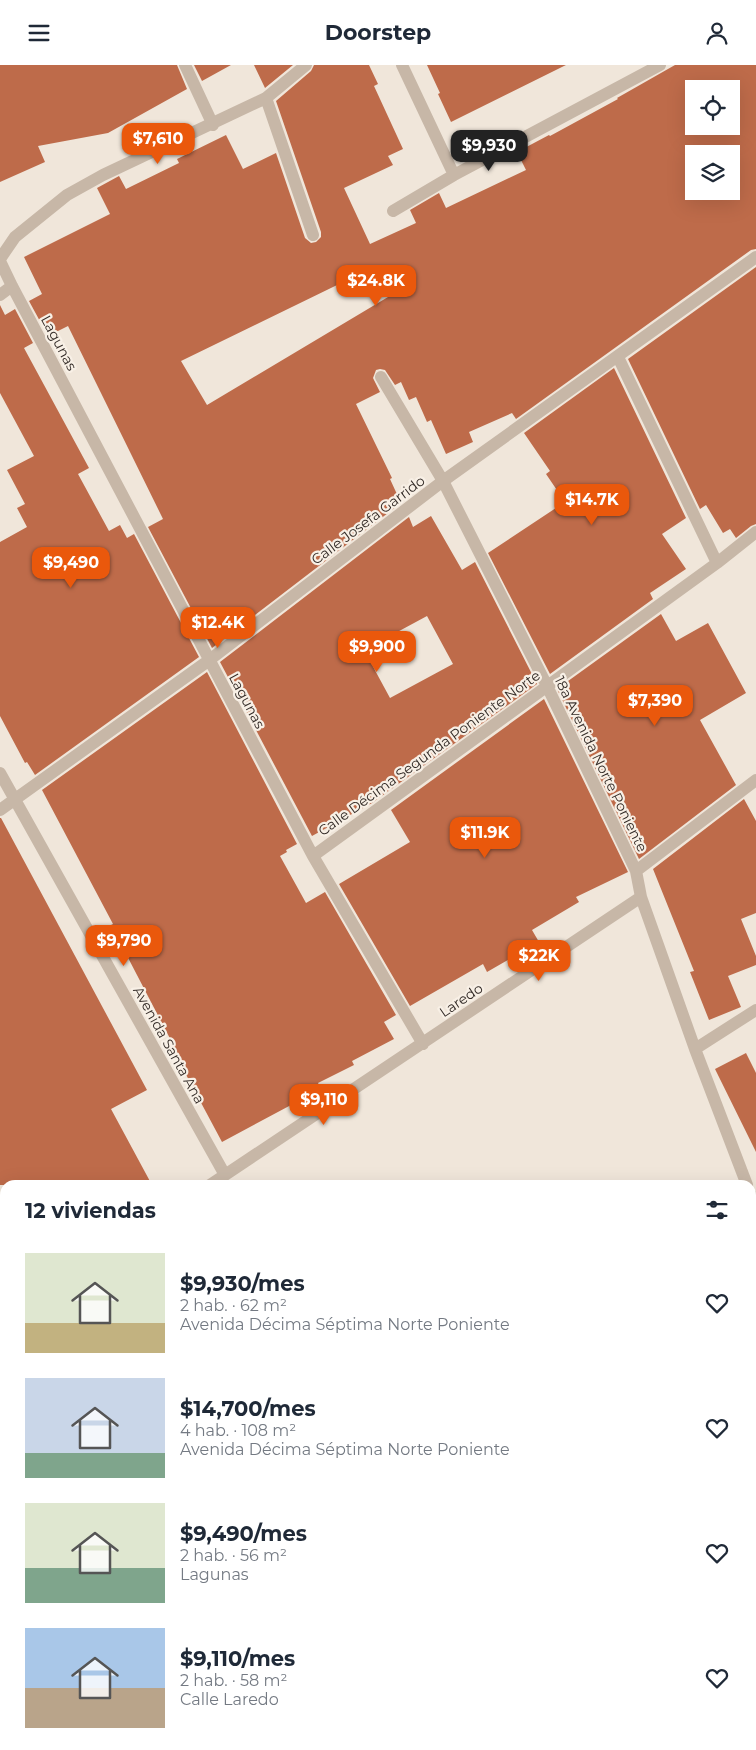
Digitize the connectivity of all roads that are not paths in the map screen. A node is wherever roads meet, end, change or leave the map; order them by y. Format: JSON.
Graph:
{"nodes":[{"id":1,"x":185,"y":65,"type":"edge"},
{"id":2,"x":306,"y":65,"type":"edge"},
{"id":3,"x":402,"y":65,"type":"edge"},
{"id":4,"x":660,"y":65,"type":"edge"},
{"id":5,"x":266,"y":98,"type":"junction"},
{"id":6,"x":213,"y":125,"type":"junction"},
{"id":7,"x":454,"y":175,"type":"junction"},
{"id":8,"x":393,"y":211,"type":"dead end"},
{"id":9,"x":313,"y":235,"type":"dead end"},
{"id":10,"x":756,"y":257,"type":"edge"},
{"id":11,"x":0,"y":260,"type":"edge"},
{"id":12,"x":12,"y":286,"type":"junction"},
{"id":13,"x":0,"y":295,"type":"edge"},
{"id":14,"x":618,"y":357,"type":"junction"},
{"id":15,"x":381,"y":377,"type":"dead end"},
{"id":16,"x":443,"y":481,"type":"junction"},
{"id":17,"x":756,"y":532,"type":"edge"},
{"id":18,"x":717,"y":563,"type":"junction"},
{"id":19,"x":208,"y":661,"type":"junction"},
{"id":20,"x":547,"y":686,"type":"junction"},
{"id":21,"x":0,"y":773,"type":"edge"},
{"id":22,"x":756,"y":780,"type":"edge"},
{"id":23,"x":14,"y":799,"type":"junction"},
{"id":24,"x":0,"y":810,"type":"edge"},
{"id":25,"x":312,"y":856,"type":"junction"},
{"id":26,"x":636,"y":871,"type":"junction"},
{"id":27,"x":641,"y":897,"type":"junction"},
{"id":28,"x":756,"y":1010,"type":"edge"},
{"id":29,"x":423,"y":1044,"type":"junction"},
{"id":30,"x":695,"y":1049,"type":"junction"},
{"id":31,"x":225,"y":1175,"type":"junction"},
{"id":32,"x":218,"y":1180,"type":"edge"},
{"id":33,"x":745,"y":1180,"type":"edge"}],
"edges":[{"from":1,"to":6,"type":"street"},
{"from":2,"to":5,"type":"street"},
{"from":3,"to":7,"type":"street"},
{"from":4,"to":7,"type":"street"},
{"from":5,"to":6,"type":"street"},
{"from":5,"to":9,"type":"street"},
{"from":6,"to":11,"type":"street"},
{"from":7,"to":8,"type":"street"},
{"from":10,"to":14,"type":"street","name":"Calle Josefa Garrido"},
{"from":11,"to":12,"type":"street","name":"Lagunas"},
{"from":12,"to":13,"type":"street"},
{"from":12,"to":19,"type":"street","name":"Lagunas"},
{"from":14,"to":16,"type":"street","name":"Calle Josefa Garrido"},
{"from":14,"to":18,"type":"street"},
{"from":15,"to":16,"type":"street","name":"18a Avenida Norte Poniente"},
{"from":16,"to":19,"type":"street","name":"Calle Josefa Garrido"},
{"from":16,"to":20,"type":"street","name":"18a Avenida Norte Poniente"},
{"from":17,"to":18,"type":"street","name":"Calle Décima Segunda Poniente Norte"},
{"from":18,"to":20,"type":"street","name":"Calle Décima Segunda Poniente Norte"},
{"from":19,"to":23,"type":"street","name":"Calle Josefa Garrido"},
{"from":19,"to":25,"type":"street","name":"Lagunas"},
{"from":20,"to":25,"type":"street","name":"Calle Décima Segunda Poniente Norte"},
{"from":20,"to":26,"type":"street","name":"18a Avenida Norte Poniente"},
{"from":21,"to":23,"type":"street","name":"Avenida Santa Ana"},
{"from":22,"to":26,"type":"street"},
{"from":23,"to":24,"type":"street","name":"Calle Josefa Garrido"},
{"from":23,"to":31,"type":"street","name":"Avenida Santa Ana"},
{"from":25,"to":29,"type":"street","name":"Lagunas"},
{"from":26,"to":27,"type":"street","name":"18a Avenida Norte Poniente"},
{"from":27,"to":29,"type":"street","name":"Laredo"},
{"from":27,"to":30,"type":"street","name":"18a Avenida Norte Poniente"},
{"from":28,"to":30,"type":"street"},
{"from":29,"to":31,"type":"street","name":"Laredo"},
{"from":30,"to":33,"type":"street","name":"18a Avenida Norte Poniente"},
{"from":31,"to":32,"type":"street","name":"Laredo"}]}
